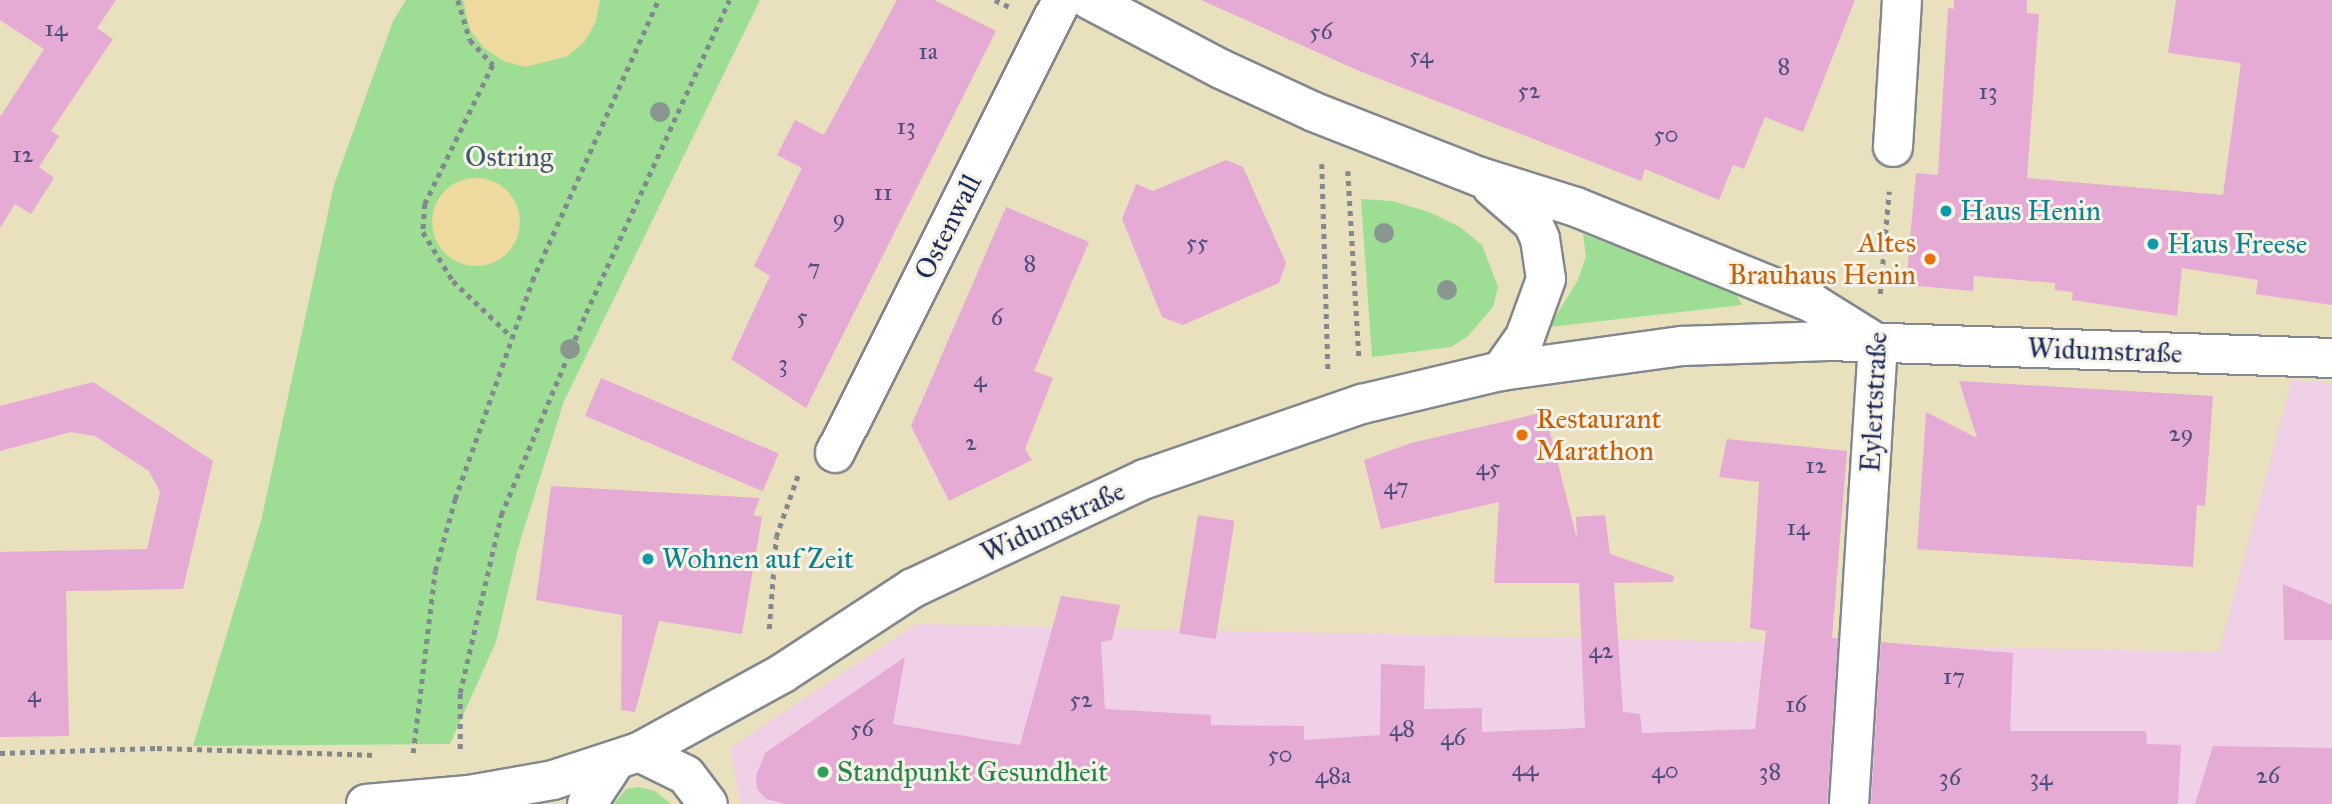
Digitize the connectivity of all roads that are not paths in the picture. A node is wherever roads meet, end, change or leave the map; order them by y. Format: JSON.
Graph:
{"nodes":[{"id":1,"x":1062,"y":0,"type":"edge"},
{"id":2,"x":1090,"y":0,"type":"edge"},
{"id":3,"x":1902,"y":0,"type":"edge"},
{"id":4,"x":1893,"y":147,"type":"road end"},
{"id":5,"x":1480,"y":177,"type":"junction"},
{"id":6,"x":1878,"y":344,"type":"junction"},
{"id":7,"x":2332,"y":358,"type":"edge"},
{"id":8,"x":1501,"y":371,"type":"junction"},
{"id":9,"x":835,"y":453,"type":"road end"},
{"id":10,"x":628,"y":756,"type":"junction"},
{"id":11,"x":366,"y":804,"type":"edge"},
{"id":12,"x":587,"y":804,"type":"edge"},
{"id":13,"x":708,"y":804,"type":"edge"},
{"id":14,"x":1849,"y":804,"type":"edge"}],
"edges":[{"from":1,"to":9,"type":"street","name":"Ostenwall"},
{"from":2,"to":5,"type":"street"},
{"from":3,"to":4,"type":"street"},
{"from":5,"to":6,"type":"street"},
{"from":5,"to":8,"type":"street"},
{"from":6,"to":7,"type":"street","name":"Widumstraße"},
{"from":6,"to":8,"type":"street","name":"Widumstraße"},
{"from":6,"to":14,"type":"street","name":"Eylertstraße"},
{"from":8,"to":10,"type":"street","name":"Widumstraße"},
{"from":10,"to":11,"type":"street"},
{"from":10,"to":12,"type":"street","name":"Widumstraße"},
{"from":10,"to":13,"type":"street"}]}
